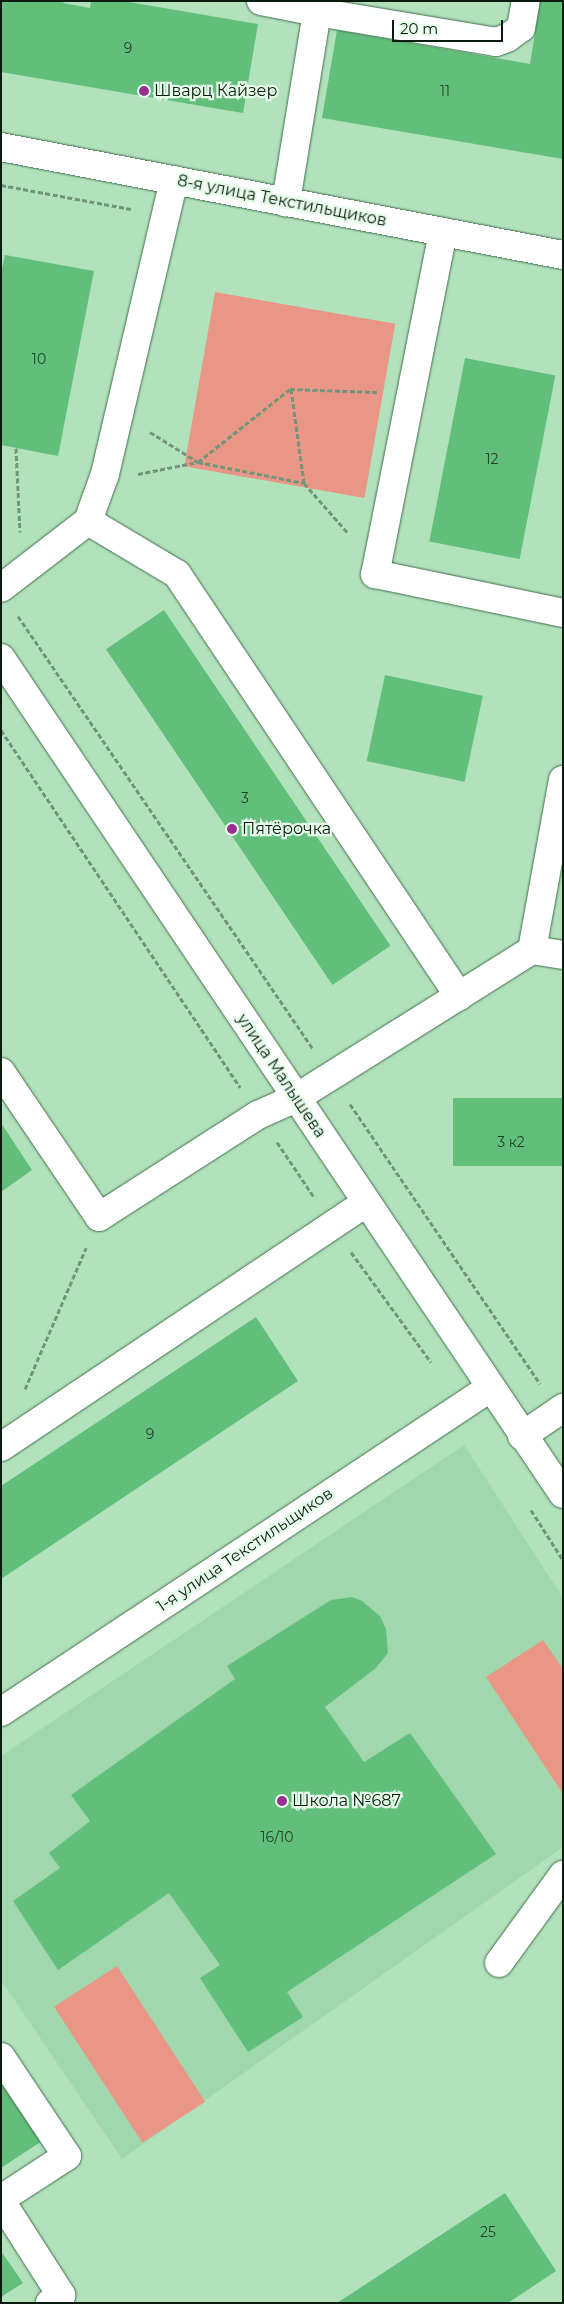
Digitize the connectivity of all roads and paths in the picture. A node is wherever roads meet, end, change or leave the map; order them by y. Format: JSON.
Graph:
{"nodes":[{"id":1,"x":261,"y":1,"type":"edge"},
{"id":2,"x":526,"y":1,"type":"edge"},
{"id":3,"x":317,"y":12,"type":"junction"},
{"id":4,"x":2,"y":153,"type":"edge"},
{"id":5,"x":174,"y":180,"type":"junction"},
{"id":6,"x":286,"y":202,"type":"junction"},
{"id":7,"x":443,"y":232,"type":"junction"},
{"id":8,"x":563,"y":255,"type":"edge"},
{"id":9,"x":290,"y":389,"type":"junction"},
{"id":10,"x":411,"y":394,"type":"junction"},
{"id":11,"x":120,"y":413,"type":"junction"},
{"id":12,"x":16,"y":448,"type":"dead end"},
{"id":13,"x":198,"y":462,"type":"junction"},
{"id":14,"x":103,"y":482,"type":"junction"},
{"id":15,"x":304,"y":483,"type":"junction"},
{"id":16,"x":88,"y":521,"type":"junction"},
{"id":17,"x":20,"y":537,"type":"dead end"},
{"id":18,"x":377,"y":566,"type":"junction"},
{"id":19,"x":7,"y":598,"type":"edge"},
{"id":20,"x":563,"y":612,"type":"edge"},
{"id":21,"x":4,"y":667,"type":"edge"},
{"id":22,"x":1,"y":730,"type":"edge"},
{"id":23,"x":563,"y":780,"type":"edge"},
{"id":24,"x":532,"y":950,"type":"junction"},
{"id":25,"x":563,"y":955,"type":"edge"},
{"id":26,"x":459,"y":996,"type":"junction"},
{"id":27,"x":1,"y":1072,"type":"edge"},
{"id":28,"x":331,"y":1076,"type":"junction"},
{"id":29,"x":296,"y":1098,"type":"junction"},
{"id":30,"x":258,"y":1115,"type":"junction"},
{"id":31,"x":366,"y":1203,"type":"junction"},
{"id":32,"x":99,"y":1217,"type":"junction"},
{"id":33,"x":334,"y":1226,"type":"junction"},
{"id":34,"x":490,"y":1388,"type":"junction"},
{"id":35,"x":25,"y":1390,"type":"dead end"},
{"id":36,"x":462,"y":1406,"type":"junction"},
{"id":37,"x":560,"y":1409,"type":"edge"},
{"id":38,"x":522,"y":1436,"type":"junction"},
{"id":39,"x":1,"y":1447,"type":"edge"},
{"id":40,"x":563,"y":1494,"type":"edge"},
{"id":41,"x":526,"y":1503,"type":"dead end"},
{"id":42,"x":563,"y":1560,"type":"edge"},
{"id":43,"x":1,"y":1712,"type":"edge"},
{"id":44,"x":563,"y":1875,"type":"edge"},
{"id":45,"x":500,"y":1963,"type":"dead end"},
{"id":46,"x":1,"y":2057,"type":"edge"},
{"id":47,"x":1,"y":2200,"type":"edge"},
{"id":48,"x":50,"y":2303,"type":"edge"}],
"edges":[{"from":1,"to":3,"type":"street"},
{"from":2,"to":3,"type":"street"},
{"from":3,"to":6,"type":"street"},
{"from":4,"to":5,"type":"street","name":"8-я улица Текстильщиков"},
{"from":5,"to":6,"type":"street","name":"8-я улица Текстильщиков"},
{"from":5,"to":11,"type":"street"},
{"from":6,"to":7,"type":"street","name":"8-я улица Текстильщиков"},
{"from":7,"to":8,"type":"street","name":"8-я улица Текстильщиков"},
{"from":7,"to":10,"type":"street"},
{"from":9,"to":10,"type":"path"},
{"from":9,"to":13,"type":"path"},
{"from":9,"to":15,"type":"path"},
{"from":10,"to":18,"type":"street"},
{"from":11,"to":13,"type":"path"},
{"from":11,"to":14,"type":"street"},
{"from":12,"to":17,"type":"path"},
{"from":13,"to":14,"type":"path"},
{"from":13,"to":15,"type":"path"},
{"from":14,"to":16,"type":"street"},
{"from":15,"to":18,"type":"path"},
{"from":16,"to":19,"type":"street"},
{"from":16,"to":26,"type":"street"},
{"from":18,"to":20,"type":"street"},
{"from":19,"to":28,"type":"path"},
{"from":21,"to":29,"type":"street","name":"улица Малышева"},
{"from":22,"to":30,"type":"path"},
{"from":23,"to":24,"type":"street"},
{"from":24,"to":25,"type":"street"},
{"from":24,"to":26,"type":"street"},
{"from":26,"to":28,"type":"street"},
{"from":27,"to":32,"type":"street"},
{"from":28,"to":29,"type":"street"},
{"from":28,"to":37,"type":"path"},
{"from":29,"to":30,"type":"street"},
{"from":29,"to":31,"type":"street","name":"улица Малышева"},
{"from":30,"to":32,"type":"street"},
{"from":30,"to":33,"type":"path"},
{"from":31,"to":33,"type":"street"},
{"from":31,"to":34,"type":"street","name":"улица Малышева"},
{"from":32,"to":35,"type":"path"},
{"from":33,"to":36,"type":"path"},
{"from":33,"to":39,"type":"street"},
{"from":34,"to":36,"type":"street","name":"1-я улица Текстильщиков"},
{"from":34,"to":38,"type":"street","name":"улица Малышева"},
{"from":36,"to":43,"type":"street","name":"1-я улица Текстильщиков"},
{"from":37,"to":38,"type":"street"},
{"from":38,"to":40,"type":"street","name":"улица Малышева"},
{"from":41,"to":42,"type":"path"},
{"from":44,"to":45,"type":"street"},
{"from":46,"to":47,"type":"street"},
{"from":47,"to":48,"type":"street"}]}
